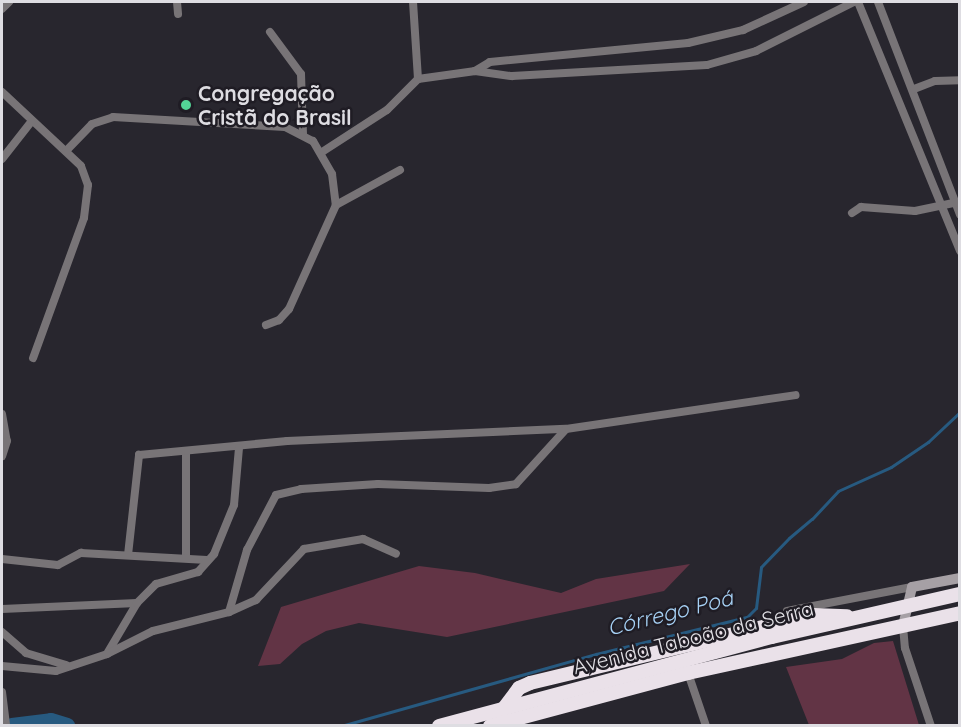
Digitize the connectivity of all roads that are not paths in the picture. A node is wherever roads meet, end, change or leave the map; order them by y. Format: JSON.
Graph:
{"nodes":[{"id":1,"x":9,"y":2,"type":"edge"},
{"id":2,"x":177,"y":2,"type":"edge"},
{"id":3,"x":413,"y":2,"type":"edge"},
{"id":4,"x":804,"y":2,"type":"edge"},
{"id":5,"x":856,"y":2,"type":"edge"},
{"id":6,"x":878,"y":2,"type":"edge"},
{"id":7,"x":2,"y":9,"type":"edge"},
{"id":8,"x":178,"y":14,"type":"dead end"},
{"id":9,"x":270,"y":32,"type":"dead end"},
{"id":10,"x":475,"y":71,"type":"junction"},
{"id":11,"x":418,"y":79,"type":"junction"},
{"id":12,"x":960,"y":80,"type":"edge"},
{"id":13,"x":914,"y":89,"type":"junction"},
{"id":14,"x":2,"y":92,"type":"edge"},
{"id":15,"x":31,"y":122,"type":"junction"},
{"id":16,"x":303,"y":134,"type":"junction"},
{"id":17,"x":66,"y":151,"type":"junction"},
{"id":18,"x":322,"y":152,"type":"junction"},
{"id":19,"x":2,"y":159,"type":"edge"},
{"id":20,"x":400,"y":170,"type":"dead end"},
{"id":21,"x":957,"y":203,"type":"edge"},
{"id":22,"x":336,"y":205,"type":"junction"},
{"id":23,"x":942,"y":207,"type":"junction"},
{"id":24,"x":852,"y":213,"type":"dead end"},
{"id":25,"x":960,"y":215,"type":"edge"},
{"id":26,"x":960,"y":251,"type":"edge"},
{"id":27,"x":266,"y":325,"type":"dead end"},
{"id":28,"x":33,"y":358,"type":"dead end"},
{"id":29,"x":795,"y":395,"type":"dead end"},
{"id":30,"x":2,"y":414,"type":"edge"},
{"id":31,"x":566,"y":429,"type":"junction"},
{"id":32,"x":239,"y":448,"type":"junction"},
{"id":33,"x":186,"y":452,"type":"junction"},
{"id":34,"x":2,"y":456,"type":"edge"},
{"id":35,"x":396,"y":554,"type":"dead end"},
{"id":36,"x":128,"y":555,"type":"junction"},
{"id":37,"x":186,"y":558,"type":"junction"},
{"id":38,"x":2,"y":559,"type":"edge"},
{"id":39,"x":207,"y":560,"type":"junction"},
{"id":40,"x":960,"y":578,"type":"edge"},
{"id":41,"x":912,"y":588,"type":"junction"},
{"id":42,"x":960,"y":594,"type":"edge"},
{"id":43,"x":137,"y":603,"type":"junction"},
{"id":44,"x":908,"y":606,"type":"junction"},
{"id":45,"x":2,"y":609,"type":"edge"},
{"id":46,"x":787,"y":611,"type":"dead end"},
{"id":47,"x":229,"y":612,"type":"junction"},
{"id":48,"x":960,"y":613,"type":"edge"},
{"id":49,"x":903,"y":626,"type":"junction"},
{"id":50,"x":2,"y":632,"type":"edge"},
{"id":51,"x":107,"y":654,"type":"junction"},
{"id":52,"x":66,"y":665,"type":"junction"},
{"id":53,"x":2,"y":666,"type":"edge"},
{"id":54,"x":688,"y":673,"type":"junction"},
{"id":55,"x":2,"y":692,"type":"edge"},
{"id":56,"x":502,"y":708,"type":"junction"},
{"id":57,"x":6,"y":723,"type":"edge"},
{"id":58,"x":494,"y":725,"type":"edge"},
{"id":59,"x":439,"y":726,"type":"edge"},
{"id":60,"x":706,"y":726,"type":"edge"},
{"id":61,"x":931,"y":726,"type":"edge"}],
"edges":[{"from":1,"to":7,"type":"street"},
{"from":2,"to":8,"type":"street"},
{"from":3,"to":11,"type":"street"},
{"from":4,"to":10,"type":"street"},
{"from":5,"to":10,"type":"street"},
{"from":5,"to":23,"type":"street"},
{"from":6,"to":13,"type":"street"},
{"from":9,"to":16,"type":"street"},
{"from":10,"to":11,"type":"street"},
{"from":11,"to":18,"type":"street"},
{"from":12,"to":13,"type":"street"},
{"from":13,"to":21,"type":"street"},
{"from":14,"to":15,"type":"street"},
{"from":15,"to":17,"type":"street"},
{"from":15,"to":19,"type":"street"},
{"from":16,"to":17,"type":"street"},
{"from":16,"to":18,"type":"street"},
{"from":17,"to":28,"type":"street"},
{"from":18,"to":22,"type":"street"},
{"from":20,"to":22,"type":"street"},
{"from":21,"to":23,"type":"street"},
{"from":21,"to":25,"type":"street"},
{"from":22,"to":27,"type":"street"},
{"from":23,"to":24,"type":"street"},
{"from":23,"to":26,"type":"street"},
{"from":29,"to":31,"type":"street"},
{"from":30,"to":34,"type":"street"},
{"from":31,"to":32,"type":"street"},
{"from":31,"to":47,"type":"street"},
{"from":32,"to":33,"type":"street"},
{"from":32,"to":39,"type":"street"},
{"from":33,"to":36,"type":"street"},
{"from":33,"to":37,"type":"street"},
{"from":35,"to":47,"type":"street"},
{"from":36,"to":37,"type":"street"},
{"from":36,"to":38,"type":"street"},
{"from":37,"to":39,"type":"street"},
{"from":39,"to":43,"type":"street"},
{"from":40,"to":41,"type":"main road"},
{"from":41,"to":44,"type":"main road"},
{"from":41,"to":46,"type":"street"},
{"from":42,"to":44,"type":"highway","name":"Avenida Taboão da Serra"},
{"from":43,"to":45,"type":"street"},
{"from":43,"to":51,"type":"street"},
{"from":44,"to":49,"type":"main road"},
{"from":44,"to":56,"type":"highway","name":"Avenida Taboão da Serra"},
{"from":47,"to":51,"type":"street"},
{"from":48,"to":49,"type":"highway","name":"Avenida Taboão da Serra"},
{"from":49,"to":54,"type":"highway","name":"Avenida Taboão da Serra"},
{"from":49,"to":61,"type":"street"},
{"from":50,"to":52,"type":"street"},
{"from":51,"to":52,"type":"street"},
{"from":52,"to":53,"type":"street"},
{"from":54,"to":58,"type":"highway","name":"Avenida Taboão da Serra"},
{"from":54,"to":60,"type":"street"},
{"from":55,"to":57,"type":"street"},
{"from":56,"to":58,"type":"highway"},
{"from":56,"to":59,"type":"highway","name":"Avenida Taboão da Serra"}]}
